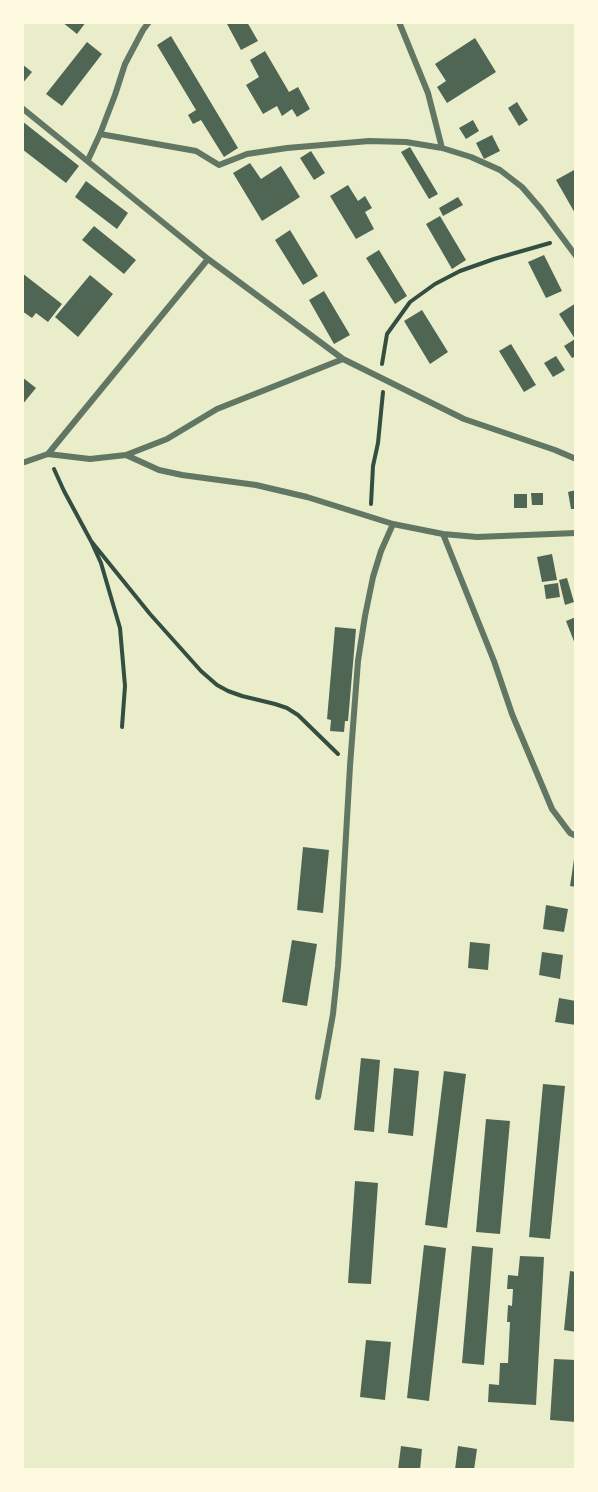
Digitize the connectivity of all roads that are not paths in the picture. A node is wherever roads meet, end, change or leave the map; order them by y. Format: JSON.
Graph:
{"nodes":[{"id":1,"x":149,"y":22,"type":"edge"},
{"id":2,"x":399,"y":22,"type":"edge"},
{"id":3,"x":22,"y":108,"type":"edge"},
{"id":4,"x":100,"y":134,"type":"junction"},
{"id":5,"x":442,"y":148,"type":"junction"},
{"id":6,"x":88,"y":160,"type":"junction"},
{"id":7,"x":576,"y":256,"type":"edge"},
{"id":8,"x":208,"y":259,"type":"junction"},
{"id":9,"x":343,"y":359,"type":"junction"},
{"id":10,"x":48,"y":454,"type":"junction"},
{"id":11,"x":126,"y":455,"type":"junction"},
{"id":12,"x":576,"y":459,"type":"edge"},
{"id":13,"x":22,"y":462,"type":"edge"},
{"id":14,"x":393,"y":524,"type":"junction"},
{"id":15,"x":576,"y":533,"type":"edge"},
{"id":16,"x":443,"y":534,"type":"junction"},
{"id":17,"x":576,"y":836,"type":"edge"},
{"id":18,"x":318,"y":1098,"type":"dead end"}],
"edges":[{"from":1,"to":4,"type":"street"},
{"from":2,"to":5,"type":"street"},
{"from":3,"to":6,"type":"street"},
{"from":4,"to":5,"type":"street"},
{"from":4,"to":6,"type":"street"},
{"from":5,"to":7,"type":"street"},
{"from":6,"to":8,"type":"street"},
{"from":8,"to":9,"type":"street"},
{"from":8,"to":10,"type":"street"},
{"from":9,"to":11,"type":"street"},
{"from":9,"to":12,"type":"street"},
{"from":10,"to":11,"type":"street"},
{"from":10,"to":13,"type":"street"},
{"from":11,"to":14,"type":"street"},
{"from":14,"to":16,"type":"street"},
{"from":14,"to":18,"type":"street"},
{"from":15,"to":16,"type":"street"},
{"from":16,"to":17,"type":"street"}]}
